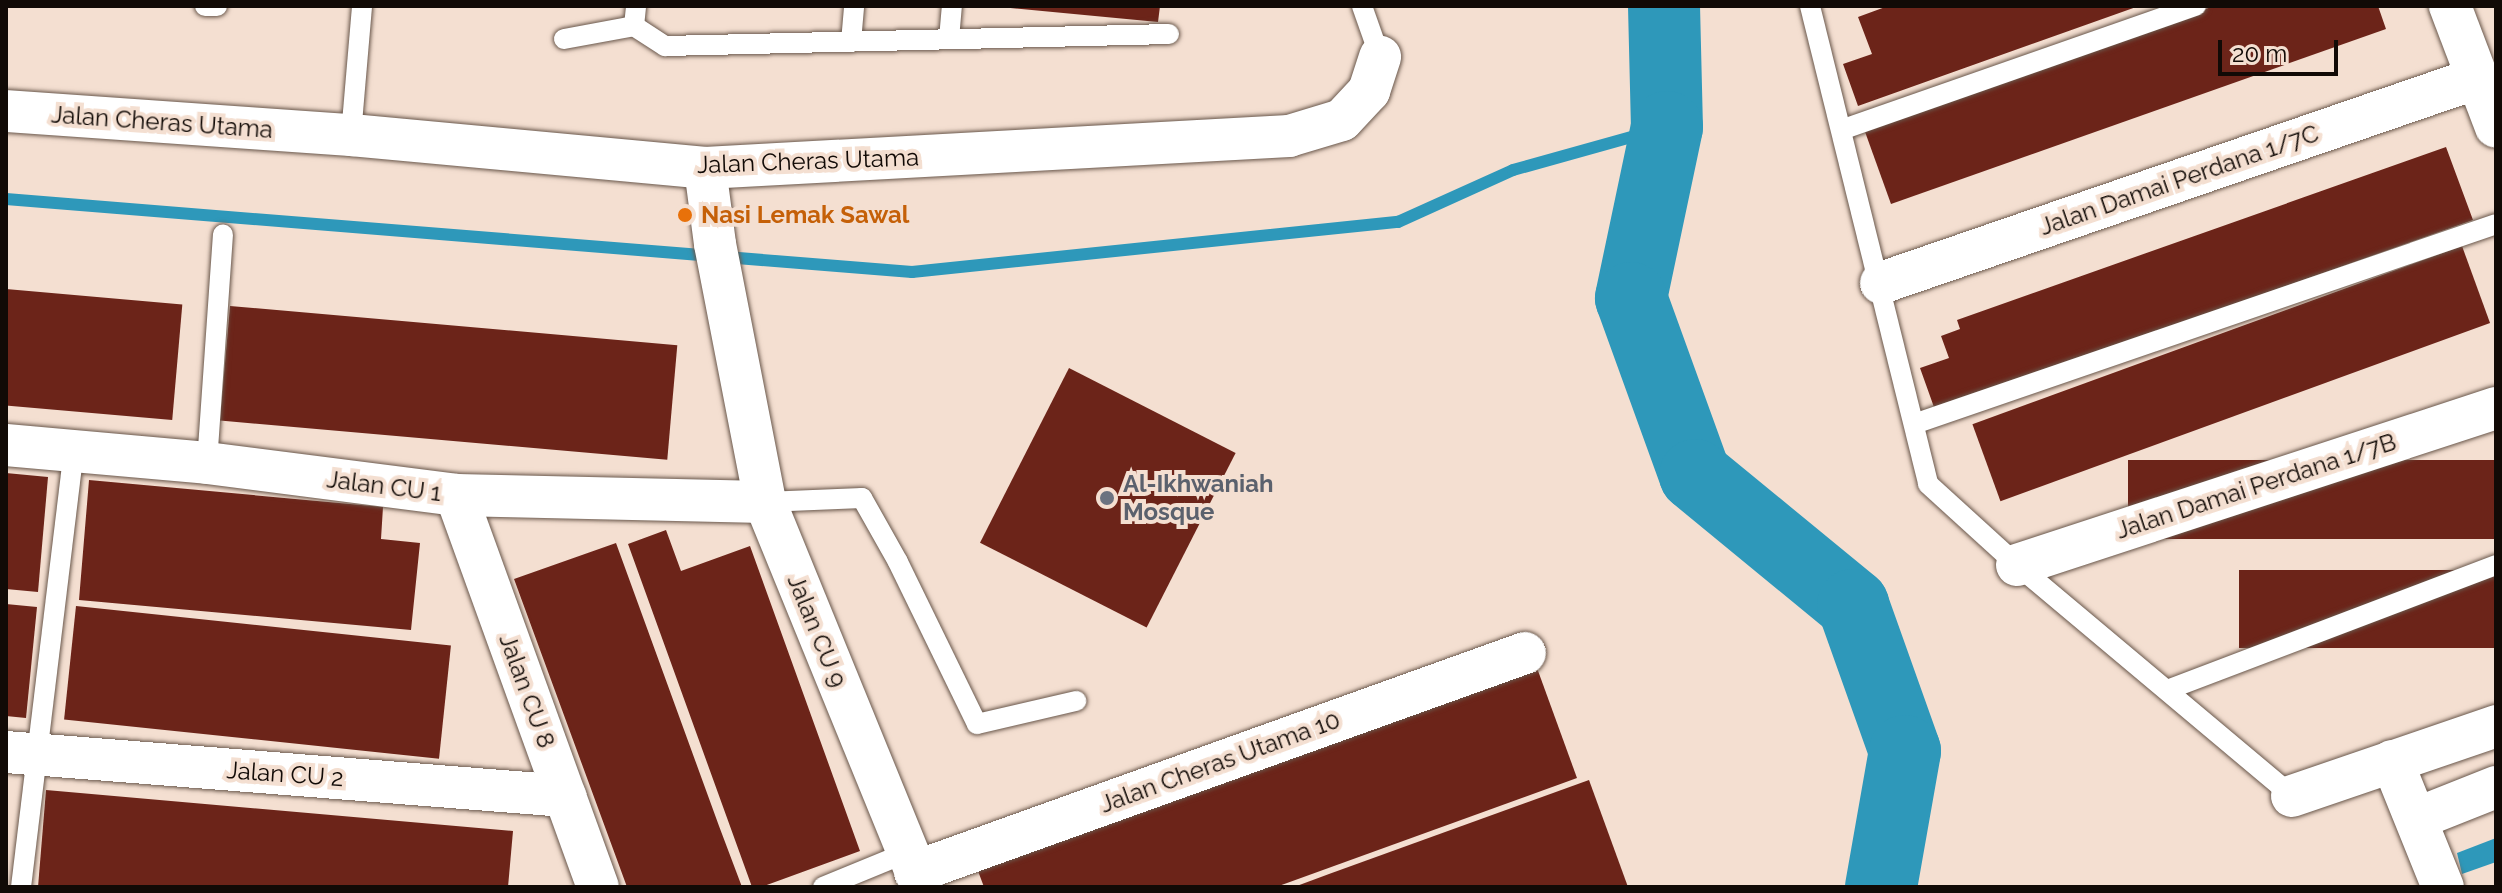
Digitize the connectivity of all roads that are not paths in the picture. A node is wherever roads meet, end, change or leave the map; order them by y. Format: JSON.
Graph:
{"nodes":[{"id":1,"x":205,"y":6,"type":"edge"},
{"id":2,"x":217,"y":6,"type":"edge"},
{"id":3,"x":362,"y":6,"type":"edge"},
{"id":4,"x":854,"y":6,"type":"edge"},
{"id":5,"x":952,"y":6,"type":"edge"},
{"id":6,"x":1362,"y":6,"type":"edge"},
{"id":7,"x":1810,"y":6,"type":"edge"},
{"id":8,"x":2196,"y":6,"type":"edge"},
{"id":9,"x":2450,"y":6,"type":"edge"},
{"id":10,"x":635,"y":16,"type":"edge"},
{"id":11,"x":1169,"y":34,"type":"dead end"},
{"id":12,"x":564,"y":39,"type":"dead end"},
{"id":13,"x":949,"y":39,"type":"junction"},
{"id":14,"x":851,"y":42,"type":"junction"},
{"id":15,"x":1380,"y":57,"type":"joint"},
{"id":16,"x":2477,"y":78,"type":"junction"},
{"id":17,"x":6,"y":111,"type":"edge"},
{"id":18,"x":2496,"y":127,"type":"edge"},
{"id":19,"x":1844,"y":129,"type":"junction"},
{"id":20,"x":351,"y":135,"type":"junction"},
{"id":21,"x":705,"y":168,"type":"junction"},
{"id":22,"x":2496,"y":224,"type":"edge"},
{"id":23,"x":223,"y":235,"type":"dead end"},
{"id":24,"x":1881,"y":283,"type":"junction"},
{"id":25,"x":2496,"y":408,"type":"edge"},
{"id":26,"x":1914,"y":424,"type":"junction"},
{"id":27,"x":6,"y":445,"type":"edge"},
{"id":28,"x":74,"y":452,"type":"junction"},
{"id":29,"x":207,"y":463,"type":"junction"},
{"id":30,"x":456,"y":495,"type":"junction"},
{"id":31,"x":765,"y":502,"type":"junction"},
{"id":32,"x":2017,"y":565,"type":"junction"},
{"id":33,"x":2496,"y":565,"type":"edge"},
{"id":34,"x":1525,"y":653,"type":"dead end"},
{"id":35,"x":2167,"y":690,"type":"junction"},
{"id":36,"x":1076,"y":701,"type":"dead end"},
{"id":37,"x":2496,"y":726,"type":"edge"},
{"id":38,"x":23,"y":753,"type":"edge"},
{"id":39,"x":2392,"y":761,"type":"junction"},
{"id":40,"x":2496,"y":787,"type":"edge"},
{"id":41,"x":565,"y":796,"type":"junction"},
{"id":42,"x":2292,"y":796,"type":"joint"},
{"id":43,"x":2422,"y":831,"type":"junction"},
{"id":44,"x":915,"y":870,"type":"edge"},
{"id":45,"x":21,"y":887,"type":"edge"},
{"id":46,"x":598,"y":887,"type":"edge"},
{"id":47,"x":823,"y":887,"type":"edge"},
{"id":48,"x":2443,"y":887,"type":"edge"}],
"edges":[{"from":1,"to":2,"type":"lane"},
{"from":3,"to":20,"type":"lane"},
{"from":4,"to":14,"type":"lane"},
{"from":5,"to":13,"type":"lane"},
{"from":6,"to":15,"type":"lane"},
{"from":7,"to":19,"type":"lane"},
{"from":8,"to":19,"type":"lane"},
{"from":9,"to":16,"type":"street"},
{"from":10,"to":12,"type":"lane"},
{"from":10,"to":14,"type":"lane"},
{"from":11,"to":13,"type":"lane"},
{"from":13,"to":14,"type":"lane"},
{"from":15,"to":21,"type":"street","name":"Jalan Cheras Utama"},
{"from":16,"to":18,"type":"street"},
{"from":16,"to":24,"type":"street","name":"Jalan Damai Perdana 1/7C"},
{"from":17,"to":20,"type":"street","name":"Jalan Cheras Utama"},
{"from":19,"to":24,"type":"lane"},
{"from":20,"to":21,"type":"street","name":"Jalan Cheras Utama"},
{"from":21,"to":31,"type":"street","name":"Jalan CU 9"},
{"from":22,"to":26,"type":"lane"},
{"from":23,"to":29,"type":"lane"},
{"from":24,"to":26,"type":"lane"},
{"from":25,"to":32,"type":"street","name":"Jalan Damai Perdana 1/7B"},
{"from":26,"to":32,"type":"lane"},
{"from":27,"to":28,"type":"street","name":"Jalan CU 1"},
{"from":28,"to":29,"type":"street","name":"Jalan CU 1"},
{"from":28,"to":38,"type":"lane"},
{"from":29,"to":30,"type":"street","name":"Jalan CU 1"},
{"from":30,"to":31,"type":"street","name":"Jalan CU 1"},
{"from":30,"to":41,"type":"street","name":"Jalan CU 8"},
{"from":31,"to":36,"type":"lane"},
{"from":31,"to":44,"type":"street","name":"Jalan CU 9"},
{"from":32,"to":35,"type":"lane"},
{"from":33,"to":35,"type":"lane"},
{"from":34,"to":44,"type":"street","name":"Jalan Cheras Utama 10"},
{"from":35,"to":42,"type":"lane"},
{"from":37,"to":39,"type":"street"},
{"from":38,"to":41,"type":"street","name":"Jalan CU 2"},
{"from":38,"to":45,"type":"lane"},
{"from":39,"to":42,"type":"street"},
{"from":39,"to":43,"type":"street"},
{"from":40,"to":43,"type":"street"},
{"from":41,"to":46,"type":"street","name":"Jalan CU 8"},
{"from":43,"to":48,"type":"street"},
{"from":44,"to":47,"type":"lane"}]}
